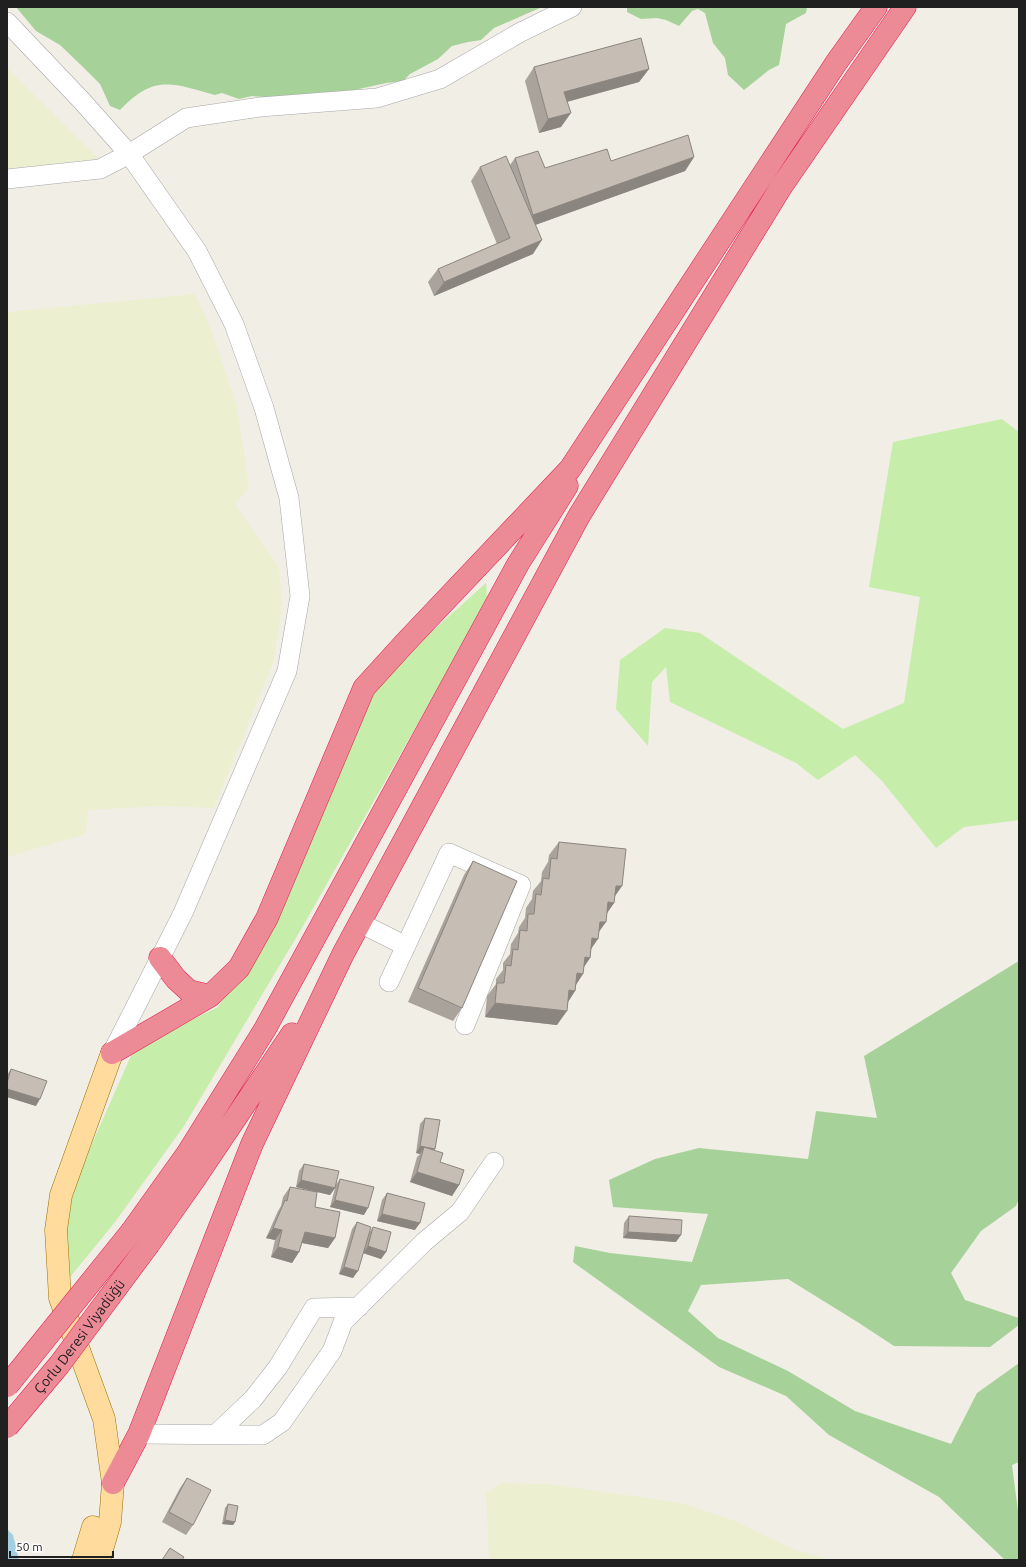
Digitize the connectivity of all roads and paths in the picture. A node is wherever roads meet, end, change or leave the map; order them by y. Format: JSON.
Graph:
{"nodes":[{"id":1,"x":572,"y":7,"type":"edge"},
{"id":2,"x":876,"y":7,"type":"edge"},
{"id":3,"x":905,"y":7,"type":"edge"},
{"id":4,"x":7,"y":22,"type":"edge"},
{"id":5,"x":129,"y":154,"type":"junction"},
{"id":6,"x":7,"y":179,"type":"edge"},
{"id":7,"x":694,"y":281,"type":"junction"},
{"id":8,"x":360,"y":923,"type":"junction"},
{"id":9,"x":406,"y":946,"type":"junction"},
{"id":10,"x":343,"y":954,"type":"junction"},
{"id":11,"x":160,"y":958,"type":"junction"},
{"id":12,"x":389,"y":982,"type":"dead end"},
{"id":13,"x":210,"y":996,"type":"junction"},
{"id":14,"x":465,"y":1025,"type":"dead end"},
{"id":15,"x":112,"y":1053,"type":"junction"},
{"id":16,"x":494,"y":1162,"type":"dead end"},
{"id":17,"x":358,"y":1307,"type":"junction"},
{"id":18,"x":7,"y":1386,"type":"edge"},
{"id":19,"x":7,"y":1427,"type":"edge"},
{"id":20,"x":139,"y":1434,"type":"junction"},
{"id":21,"x":216,"y":1434,"type":"junction"},
{"id":22,"x":113,"y":1483,"type":"junction"},
{"id":23,"x":83,"y":1560,"type":"edge"},
{"id":24,"x":99,"y":1560,"type":"edge"}],
"edges":[{"from":1,"to":5,"type":"street"},
{"from":2,"to":7,"type":"highway"},
{"from":3,"to":8,"type":"highway"},
{"from":4,"to":5,"type":"street"},
{"from":5,"to":6,"type":"street"},
{"from":5,"to":11,"type":"street"},
{"from":7,"to":13,"type":"highway"},
{"from":7,"to":18,"type":"highway","name":"Çorlu Deresi Viyadüğü","bridge":true},
{"from":8,"to":9,"type":"street"},
{"from":8,"to":10,"type":"highway"},
{"from":9,"to":12,"type":"street"},
{"from":9,"to":14,"type":"street"},
{"from":10,"to":19,"type":"highway","name":"Çorlu Deresi Viyadüğü","bridge":true},
{"from":10,"to":20,"type":"highway"},
{"from":11,"to":13,"type":"highway"},
{"from":11,"to":15,"type":"street"},
{"from":13,"to":15,"type":"highway"},
{"from":15,"to":22,"type":"main road"},
{"from":16,"to":17,"type":"street"},
{"from":17,"to":21,"type":"street"},
{"from":17,"to":21,"type":"street"},
{"from":20,"to":21,"type":"street"},
{"from":20,"to":22,"type":"highway"},
{"from":22,"to":23,"type":"main road"},
{"from":22,"to":24,"type":"main road"}]}
